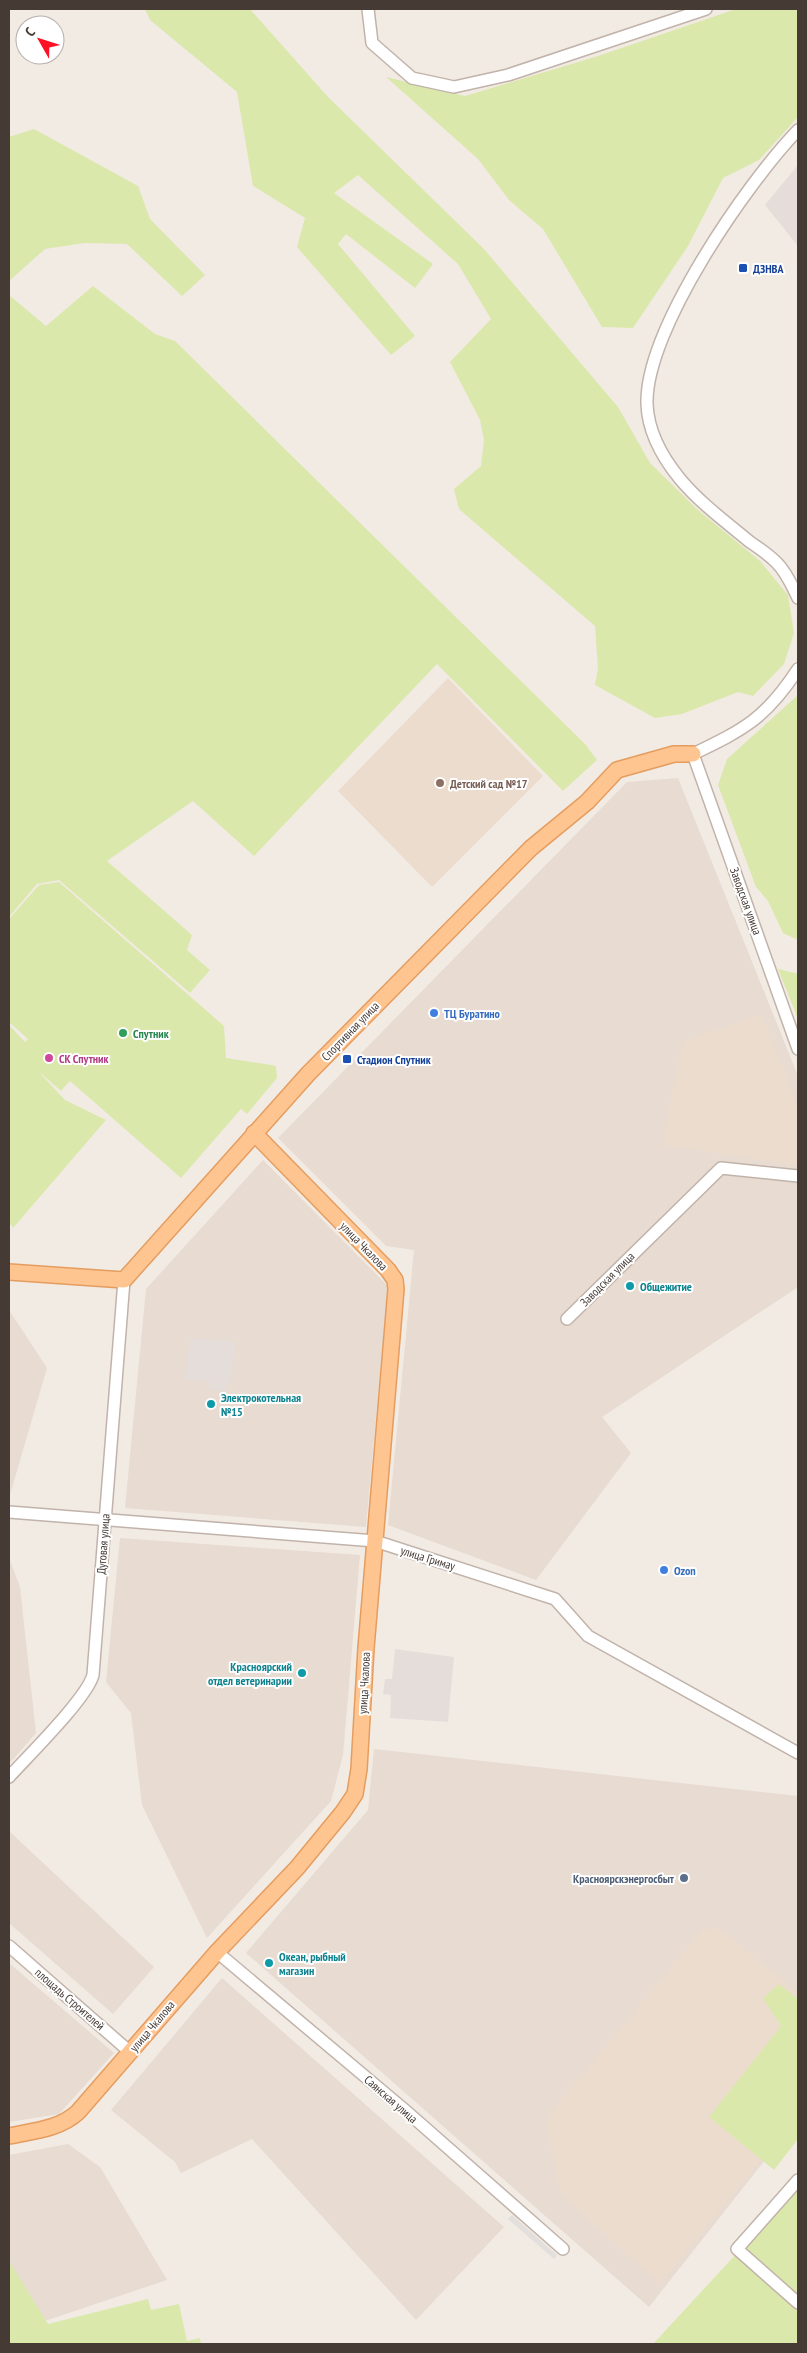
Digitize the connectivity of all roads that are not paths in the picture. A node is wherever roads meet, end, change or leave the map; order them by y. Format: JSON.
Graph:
{"nodes":[{"id":1,"x":368,"y":9,"type":"edge"},
{"id":2,"x":706,"y":9,"type":"edge"},
{"id":3,"x":798,"y":130,"type":"edge"},
{"id":4,"x":798,"y":598,"type":"edge"},
{"id":5,"x":798,"y":669,"type":"edge"},
{"id":6,"x":693,"y":754,"type":"junction"},
{"id":7,"x":798,"y":1049,"type":"edge"},
{"id":8,"x":254,"y":1133,"type":"junction"},
{"id":9,"x":798,"y":1176,"type":"edge"},
{"id":10,"x":9,"y":1272,"type":"edge"},
{"id":11,"x":124,"y":1280,"type":"junction"},
{"id":12,"x":567,"y":1319,"type":"dead end"},
{"id":13,"x":9,"y":1512,"type":"edge"},
{"id":14,"x":104,"y":1521,"type":"junction"},
{"id":15,"x":375,"y":1541,"type":"junction"},
{"id":16,"x":798,"y":1753,"type":"edge"},
{"id":17,"x":9,"y":1777,"type":"edge"},
{"id":18,"x":9,"y":1946,"type":"edge"},
{"id":19,"x":217,"y":1952,"type":"junction"},
{"id":20,"x":130,"y":2052,"type":"junction"},
{"id":21,"x":9,"y":2136,"type":"edge"},
{"id":22,"x":798,"y":2180,"type":"edge"},
{"id":23,"x":563,"y":2249,"type":"dead end"},
{"id":24,"x":798,"y":2304,"type":"edge"}],
"edges":[{"from":1,"to":2,"type":"street"},
{"from":3,"to":4,"type":"street"},
{"from":5,"to":6,"type":"street"},
{"from":6,"to":7,"type":"street","name":"Заводская улица"},
{"from":6,"to":8,"type":"main road","name":"Спортивная улица"},
{"from":8,"to":11,"type":"main road","name":"Спортивная улица"},
{"from":8,"to":15,"type":"main road","name":"улица Чкалова"},
{"from":9,"to":12,"type":"street","name":"Заводская улица"},
{"from":10,"to":11,"type":"main road"},
{"from":11,"to":14,"type":"street","name":"Дуговая улица"},
{"from":13,"to":14,"type":"street","name":"улица Гримау"},
{"from":14,"to":15,"type":"street","name":"улица Гримау"},
{"from":14,"to":17,"type":"street","name":"Дуговая улица"},
{"from":15,"to":16,"type":"street","name":"улица Гримау"},
{"from":15,"to":19,"type":"main road","name":"улица Чкалова"},
{"from":18,"to":20,"type":"street","name":"площадь Строителей"},
{"from":19,"to":20,"type":"main road","name":"улица Чкалова"},
{"from":19,"to":23,"type":"street","name":"Саянская улица"},
{"from":20,"to":21,"type":"main road","name":"улица Чкалова"},
{"from":22,"to":24,"type":"street"}]}
